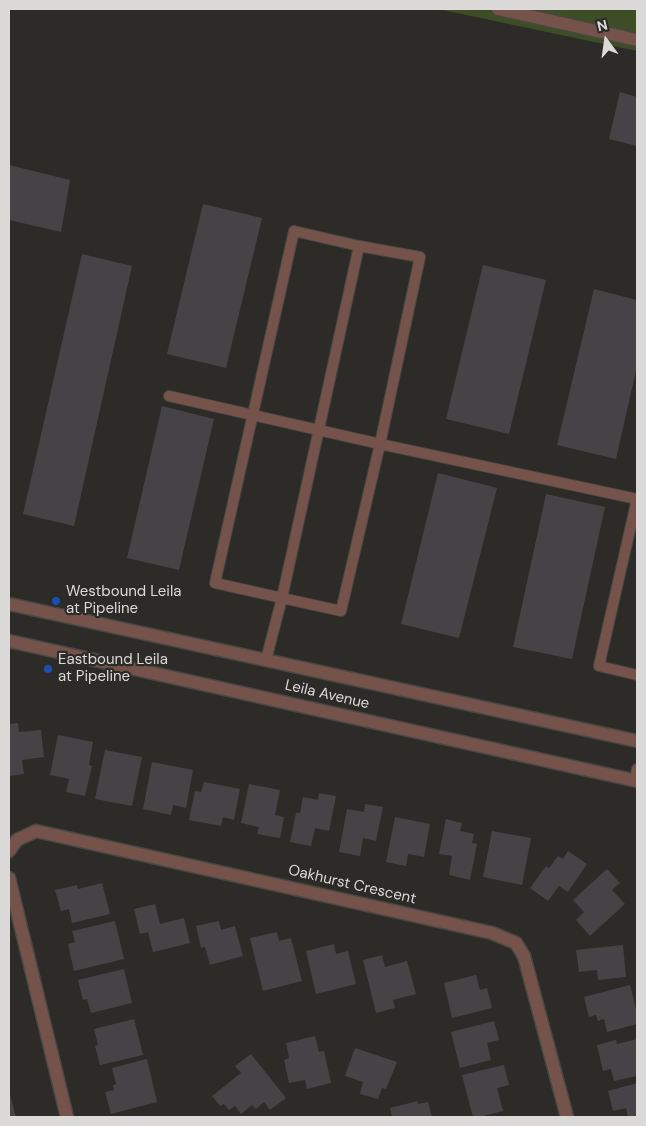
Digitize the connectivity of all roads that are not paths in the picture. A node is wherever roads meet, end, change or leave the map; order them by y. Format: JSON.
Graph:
{"nodes":[{"id":1,"x":498,"y":9,"type":"edge"},
{"id":2,"x":637,"y":40,"type":"edge"},
{"id":3,"x":359,"y":246,"type":"junction"},
{"id":4,"x":169,"y":396,"type":"dead end"},
{"id":5,"x":253,"y":415,"type":"junction"},
{"id":6,"x":318,"y":430,"type":"junction"},
{"id":7,"x":380,"y":444,"type":"junction"},
{"id":8,"x":637,"y":499,"type":"edge"},
{"id":9,"x":282,"y":598,"type":"junction"},
{"id":10,"x":9,"y":604,"type":"edge"},
{"id":11,"x":9,"y":641,"type":"edge"},
{"id":12,"x":266,"y":660,"type":"junction"},
{"id":13,"x":637,"y":675,"type":"edge"},
{"id":14,"x":637,"y":741,"type":"edge"},
{"id":15,"x":636,"y":777,"type":"edge"},
{"id":16,"x":9,"y":851,"type":"edge"},
{"id":17,"x":9,"y":878,"type":"edge"},
{"id":18,"x":67,"y":1117,"type":"edge"},
{"id":19,"x":566,"y":1117,"type":"edge"}],
"edges":[{"from":1,"to":2,"type":"street"},
{"from":3,"to":5,"type":"lane"},
{"from":3,"to":6,"type":"lane"},
{"from":3,"to":7,"type":"lane"},
{"from":4,"to":5,"type":"lane"},
{"from":5,"to":6,"type":"lane"},
{"from":5,"to":9,"type":"lane"},
{"from":6,"to":7,"type":"lane"},
{"from":6,"to":9,"type":"lane"},
{"from":7,"to":8,"type":"lane"},
{"from":7,"to":9,"type":"lane"},
{"from":8,"to":13,"type":"lane"},
{"from":9,"to":12,"type":"lane"},
{"from":10,"to":12,"type":"street","name":"Leila Avenue"},
{"from":11,"to":15,"type":"street","name":"Leila Avenue"},
{"from":12,"to":14,"type":"street","name":"Leila Avenue"},
{"from":16,"to":19,"type":"street","name":"Oakhurst Crescent"},
{"from":17,"to":18,"type":"street"}]}
